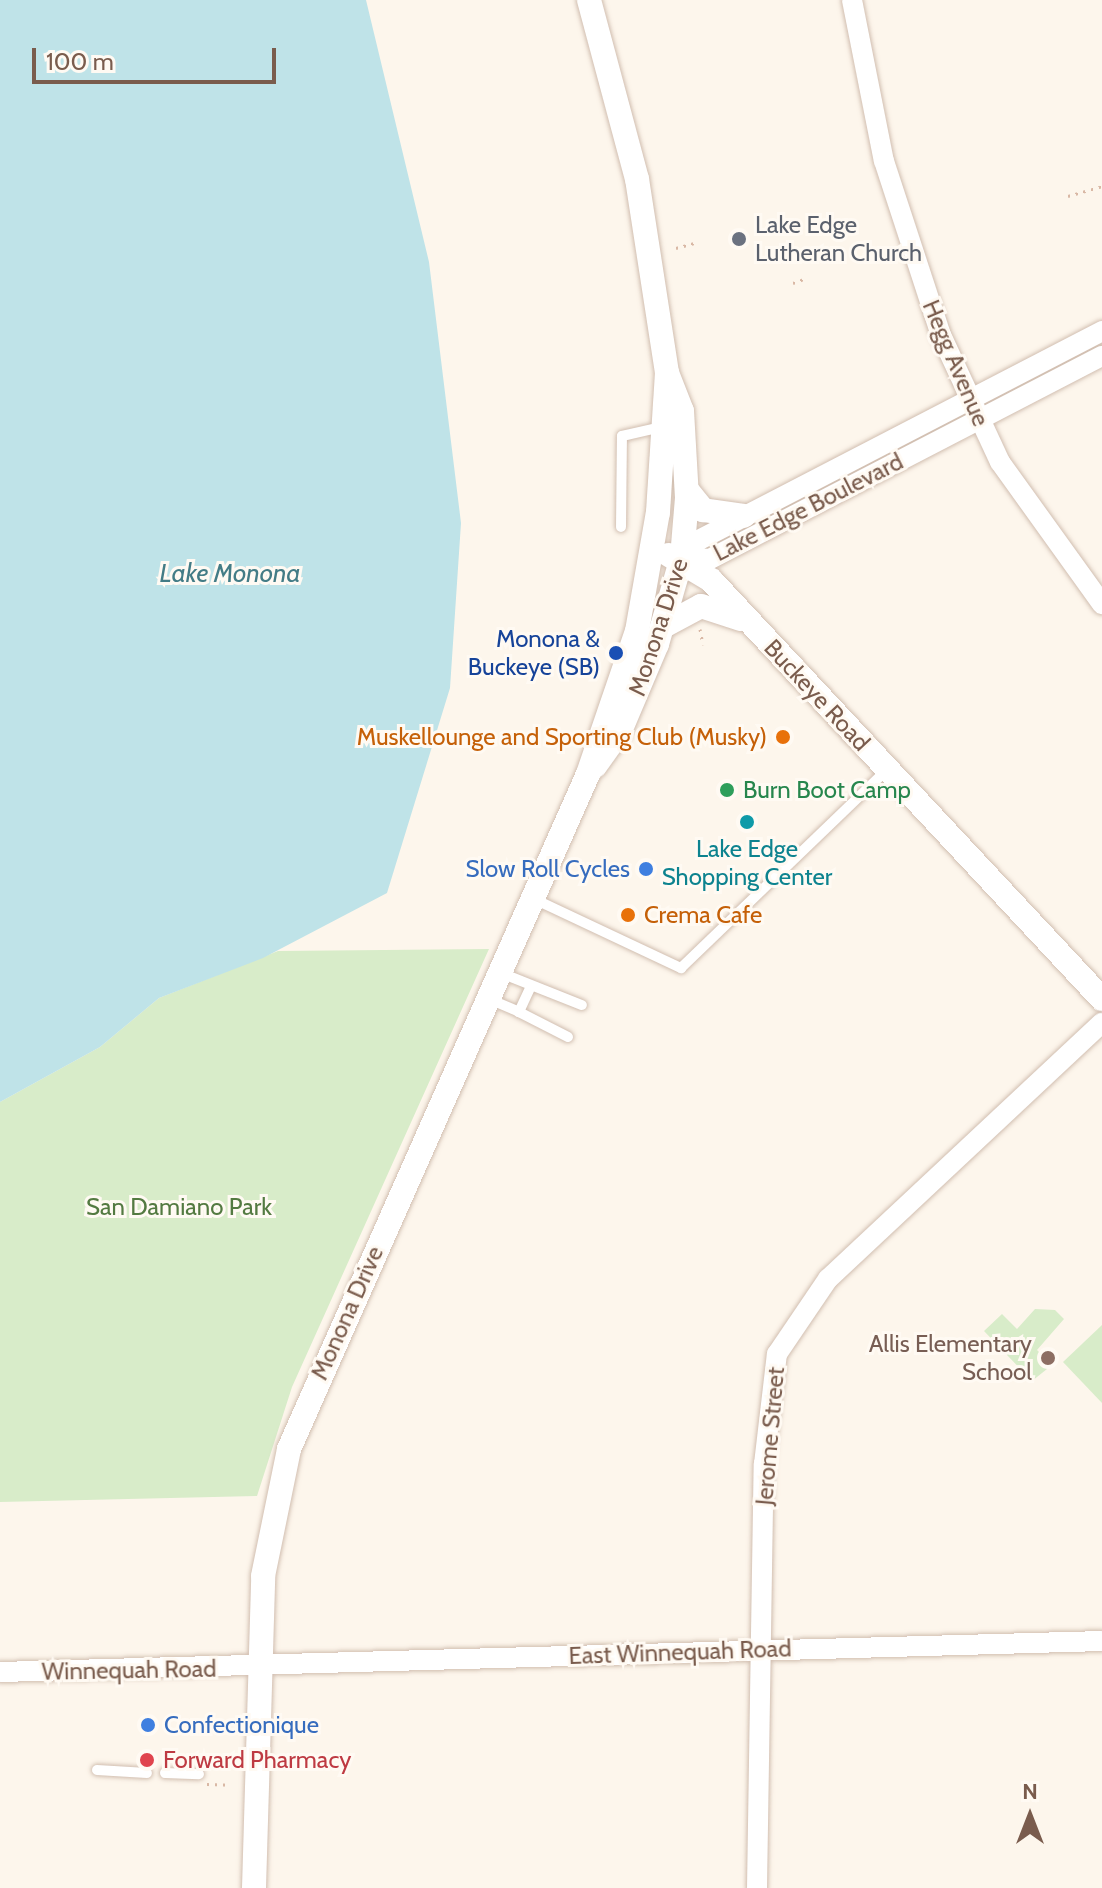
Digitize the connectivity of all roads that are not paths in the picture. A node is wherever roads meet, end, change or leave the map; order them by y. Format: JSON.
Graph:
{"nodes":[{"id":1,"x":589,"y":0,"type":"edge"},
{"id":2,"x":852,"y":0,"type":"edge"},
{"id":3,"x":1102,"y":331,"type":"edge"},
{"id":4,"x":1102,"y":356,"type":"edge"},
{"id":5,"x":667,"y":373,"type":"junction"},
{"id":6,"x":968,"y":401,"type":"junction"},
{"id":7,"x":979,"y":420,"type":"junction"},
{"id":8,"x":662,"y":427,"type":"junction"},
{"id":9,"x":687,"y":490,"type":"junction"},
{"id":10,"x":744,"y":516,"type":"junction"},
{"id":11,"x":621,"y":527,"type":"dead end"},
{"id":12,"x":651,"y":552,"type":"junction"},
{"id":13,"x":682,"y":557,"type":"junction"},
{"id":14,"x":1102,"y":604,"type":"edge"},
{"id":15,"x":753,"y":626,"type":"junction"},
{"id":16,"x":662,"y":627,"type":"junction"},
{"id":17,"x":887,"y":770,"type":"junction"},
{"id":18,"x":588,"y":774,"type":"junction"},
{"id":19,"x":532,"y":898,"type":"junction"},
{"id":20,"x":499,"y":972,"type":"junction"},
{"id":21,"x":531,"y":986,"type":"junction"},
{"id":22,"x":488,"y":998,"type":"junction"},
{"id":23,"x":1102,"y":999,"type":"edge"},
{"id":24,"x":582,"y":1005,"type":"dead end"},
{"id":25,"x":519,"y":1012,"type":"junction"},
{"id":26,"x":1102,"y":1023,"type":"edge"},
{"id":27,"x":568,"y":1037,"type":"dead end"},
{"id":28,"x":1102,"y":1641,"type":"edge"},
{"id":29,"x":760,"y":1648,"type":"junction"},
{"id":30,"x":257,"y":1668,"type":"junction"},
{"id":31,"x":0,"y":1672,"type":"edge"},
{"id":32,"x":97,"y":1770,"type":"dead end"},
{"id":33,"x":147,"y":1773,"type":"dead end"},
{"id":34,"x":165,"y":1773,"type":"dead end"},
{"id":35,"x":199,"y":1774,"type":"dead end"},
{"id":36,"x":254,"y":1888,"type":"edge"},
{"id":37,"x":757,"y":1888,"type":"edge"}],
"edges":[{"from":1,"to":5,"type":"street","name":"Monona Drive"},
{"from":2,"to":6,"type":"street","name":"Hegg Avenue"},
{"from":3,"to":6,"type":"street","name":"Lake Edge Boulevard"},
{"from":4,"to":7,"type":"street","name":"Lake Edge Boulevard"},
{"from":5,"to":8,"type":"street","name":"Monona Drive"},
{"from":5,"to":9,"type":"street","name":"Monona Drive"},
{"from":6,"to":7,"type":"street","name":"Hegg Avenue"},
{"from":6,"to":10,"type":"street","name":"Lake Edge Boulevard"},
{"from":7,"to":13,"type":"street","name":"Lake Edge Boulevard"},
{"from":7,"to":14,"type":"street","name":"Hegg Avenue"},
{"from":8,"to":11,"type":"lane"},
{"from":8,"to":12,"type":"street","name":"Monona Drive"},
{"from":9,"to":10,"type":"street"},
{"from":9,"to":13,"type":"street","name":"Monona Drive"},
{"from":10,"to":13,"type":"street","name":"Lake Edge Boulevard"},
{"from":12,"to":13,"type":"street"},
{"from":12,"to":18,"type":"street","name":"Monona Drive"},
{"from":13,"to":15,"type":"street","name":"Buckeye Road"},
{"from":13,"to":16,"type":"street","name":"Monona Drive"},
{"from":15,"to":16,"type":"street"},
{"from":15,"to":17,"type":"street","name":"Buckeye Road"},
{"from":16,"to":18,"type":"street","name":"Monona Drive"},
{"from":17,"to":19,"type":"lane"},
{"from":17,"to":23,"type":"street","name":"Buckeye Road"},
{"from":18,"to":19,"type":"street","name":"Monona Drive"},
{"from":19,"to":20,"type":"street","name":"Monona Drive"},
{"from":20,"to":21,"type":"lane"},
{"from":20,"to":22,"type":"street","name":"Monona Drive"},
{"from":21,"to":24,"type":"lane"},
{"from":21,"to":25,"type":"lane"},
{"from":22,"to":25,"type":"lane"},
{"from":22,"to":30,"type":"street","name":"Monona Drive"},
{"from":25,"to":27,"type":"lane"},
{"from":26,"to":29,"type":"street","name":"Jerome Street"},
{"from":28,"to":29,"type":"street","name":"East Winnequah Road"},
{"from":29,"to":30,"type":"street","name":"East Winnequah Road"},
{"from":29,"to":37,"type":"street","name":"Jerome Street"},
{"from":30,"to":31,"type":"street","name":"Winnequah Road"},
{"from":30,"to":36,"type":"street","name":"Monona Drive"},
{"from":32,"to":33,"type":"lane"},
{"from":34,"to":35,"type":"lane"}]}
